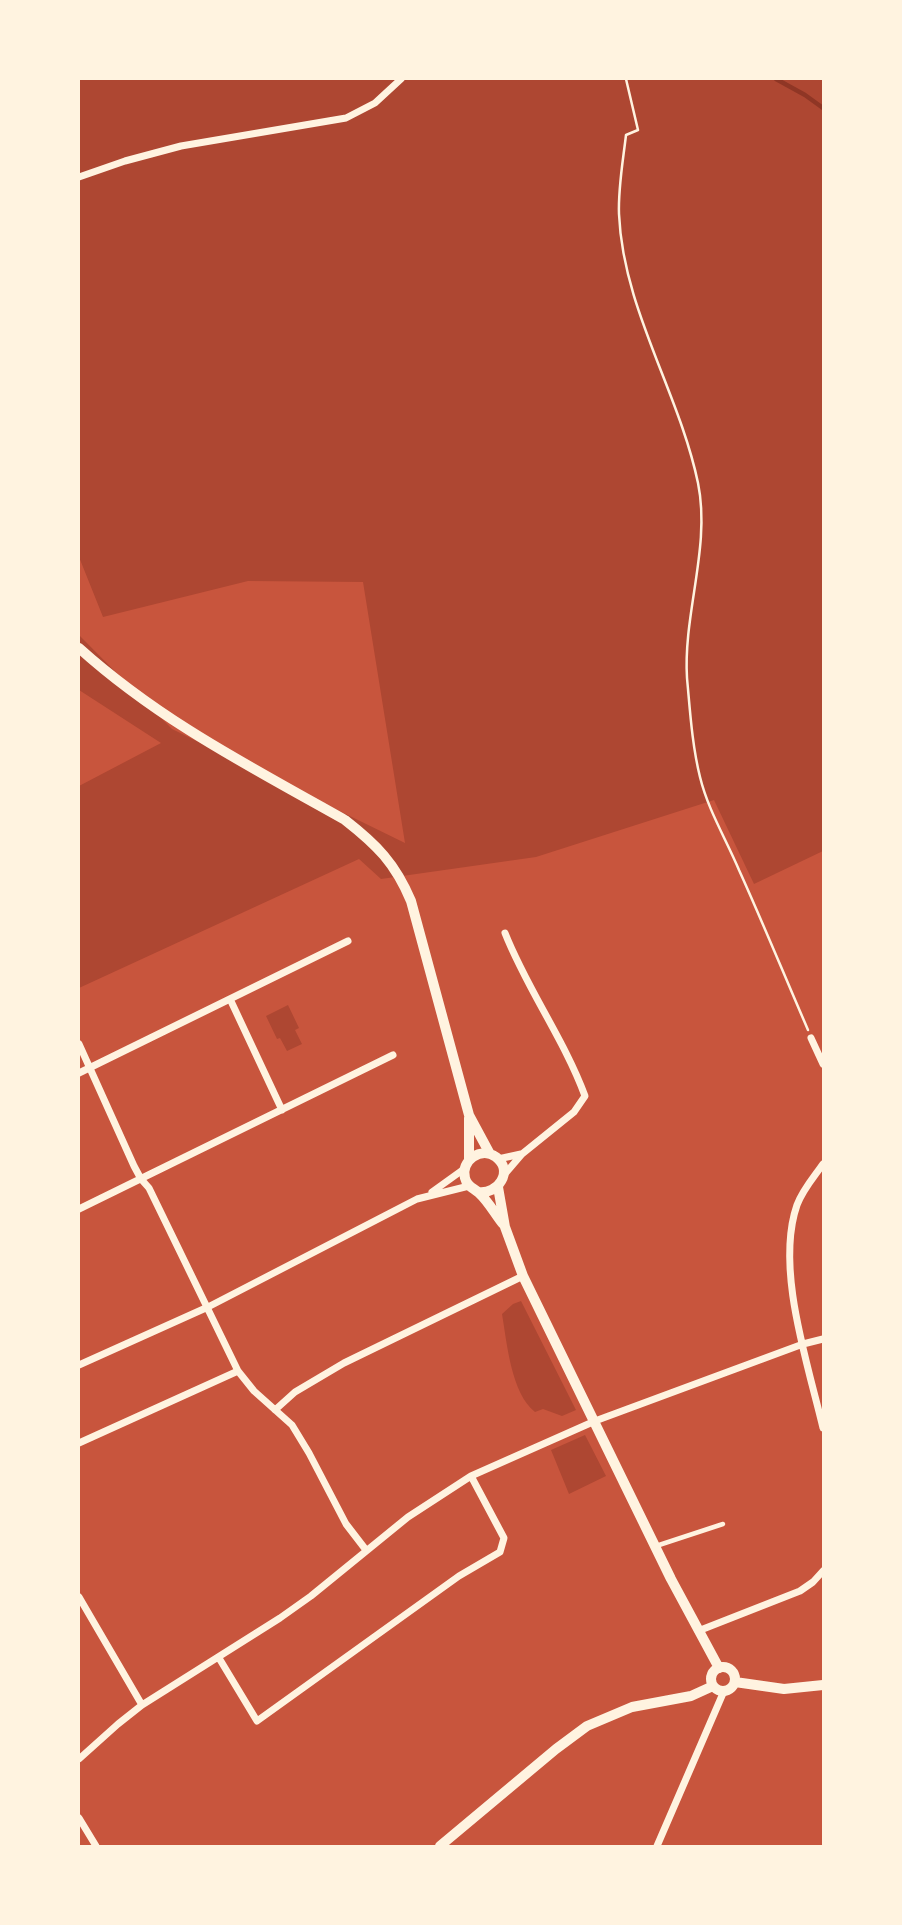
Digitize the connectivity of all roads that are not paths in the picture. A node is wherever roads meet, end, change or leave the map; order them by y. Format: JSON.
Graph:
{"nodes":[{"id":1,"x":401,"y":79,"type":"edge"},
{"id":2,"x":79,"y":177,"type":"edge"},
{"id":3,"x":79,"y":648,"type":"edge"},
{"id":4,"x":505,"y":933,"type":"dead end"},
{"id":5,"x":348,"y":941,"type":"dead end"},
{"id":6,"x":229,"y":999,"type":"junction"},
{"id":7,"x":811,"y":1038,"type":"road end"},
{"id":8,"x":79,"y":1044,"type":"edge"},
{"id":9,"x":393,"y":1055,"type":"dead end"},
{"id":10,"x":823,"y":1064,"type":"edge"},
{"id":11,"x":88,"y":1068,"type":"junction"},
{"id":12,"x":79,"y":1073,"type":"edge"},
{"id":13,"x":282,"y":1110,"type":"junction"},
{"id":14,"x":469,"y":1115,"type":"junction"},
{"id":15,"x":522,"y":1154,"type":"junction"},
{"id":16,"x":494,"y":1157,"type":"junction"},
{"id":17,"x":467,"y":1164,"type":"junction"},
{"id":18,"x":823,"y":1164,"type":"edge"},
{"id":19,"x":141,"y":1179,"type":"junction"},
{"id":20,"x":500,"y":1181,"type":"junction"},
{"id":21,"x":473,"y":1189,"type":"junction"},
{"id":22,"x":429,"y":1195,"type":"junction"},
{"id":23,"x":79,"y":1209,"type":"edge"},
{"id":24,"x":505,"y":1227,"type":"junction"},
{"id":25,"x":523,"y":1276,"type":"junction"},
{"id":26,"x":208,"y":1307,"type":"junction"},
{"id":27,"x":823,"y":1339,"type":"edge"},
{"id":28,"x":803,"y":1344,"type":"junction"},
{"id":29,"x":79,"y":1364,"type":"edge"},
{"id":30,"x":239,"y":1371,"type":"junction"},
{"id":31,"x":275,"y":1410,"type":"junction"},
{"id":32,"x":595,"y":1421,"type":"junction"},
{"id":33,"x":823,"y":1428,"type":"edge"},
{"id":34,"x":79,"y":1443,"type":"edge"},
{"id":35,"x":471,"y":1476,"type":"junction"},
{"id":36,"x":723,"y":1524,"type":"dead end"},
{"id":37,"x":656,"y":1547,"type":"junction"},
{"id":38,"x":366,"y":1550,"type":"junction"},
{"id":39,"x":823,"y":1571,"type":"edge"},
{"id":40,"x":79,"y":1598,"type":"edge"},
{"id":41,"x":698,"y":1631,"type":"junction"},
{"id":42,"x":219,"y":1658,"type":"junction"},
{"id":43,"x":719,"y":1668,"type":"junction"},
{"id":44,"x":735,"y":1682,"type":"junction"},
{"id":45,"x":823,"y":1685,"type":"edge"},
{"id":46,"x":719,"y":1689,"type":"junction"},
{"id":47,"x":142,"y":1705,"type":"junction"},
{"id":48,"x":79,"y":1759,"type":"edge"},
{"id":49,"x":79,"y":1818,"type":"edge"},
{"id":50,"x":96,"y":1846,"type":"edge"},
{"id":51,"x":440,"y":1846,"type":"edge"},
{"id":52,"x":657,"y":1846,"type":"edge"}],
"edges":[{"from":1,"to":2,"type":"street"},
{"from":3,"to":14,"type":"street"},
{"from":4,"to":15,"type":"street"},
{"from":5,"to":6,"type":"street"},
{"from":6,"to":11,"type":"street"},
{"from":6,"to":13,"type":"street"},
{"from":7,"to":10,"type":"street"},
{"from":8,"to":11,"type":"street"},
{"from":9,"to":13,"type":"street"},
{"from":11,"to":12,"type":"street"},
{"from":11,"to":19,"type":"street"},
{"from":13,"to":19,"type":"street"},
{"from":14,"to":16,"type":"street"},
{"from":14,"to":17,"type":"street"},
{"from":15,"to":16,"type":"street"},
{"from":15,"to":20,"type":"street"},
{"from":16,"to":17,"type":"street"},
{"from":16,"to":20,"type":"street"},
{"from":17,"to":21,"type":"street"},
{"from":17,"to":22,"type":"street"},
{"from":18,"to":28,"type":"street"},
{"from":19,"to":23,"type":"street"},
{"from":19,"to":26,"type":"street"},
{"from":20,"to":21,"type":"street"},
{"from":20,"to":24,"type":"street"},
{"from":21,"to":22,"type":"street"},
{"from":21,"to":24,"type":"street"},
{"from":22,"to":26,"type":"street"},
{"from":24,"to":25,"type":"street"},
{"from":25,"to":31,"type":"street"},
{"from":25,"to":32,"type":"street"},
{"from":26,"to":29,"type":"street"},
{"from":26,"to":30,"type":"street"},
{"from":27,"to":28,"type":"street"},
{"from":28,"to":32,"type":"street"},
{"from":28,"to":33,"type":"street"},
{"from":30,"to":31,"type":"street"},
{"from":30,"to":34,"type":"street"},
{"from":31,"to":38,"type":"street"},
{"from":32,"to":35,"type":"street"},
{"from":32,"to":37,"type":"street"},
{"from":35,"to":38,"type":"street"},
{"from":35,"to":42,"type":"street"},
{"from":36,"to":37,"type":"lane"},
{"from":37,"to":41,"type":"street"},
{"from":38,"to":42,"type":"street"},
{"from":39,"to":41,"type":"street"},
{"from":40,"to":47,"type":"street"},
{"from":41,"to":43,"type":"street"},
{"from":42,"to":47,"type":"street"},
{"from":43,"to":44,"type":"street"},
{"from":43,"to":46,"type":"street"},
{"from":44,"to":45,"type":"street"},
{"from":44,"to":46,"type":"street"},
{"from":46,"to":51,"type":"street"},
{"from":46,"to":52,"type":"street"},
{"from":47,"to":48,"type":"street"},
{"from":49,"to":50,"type":"street"}]}
